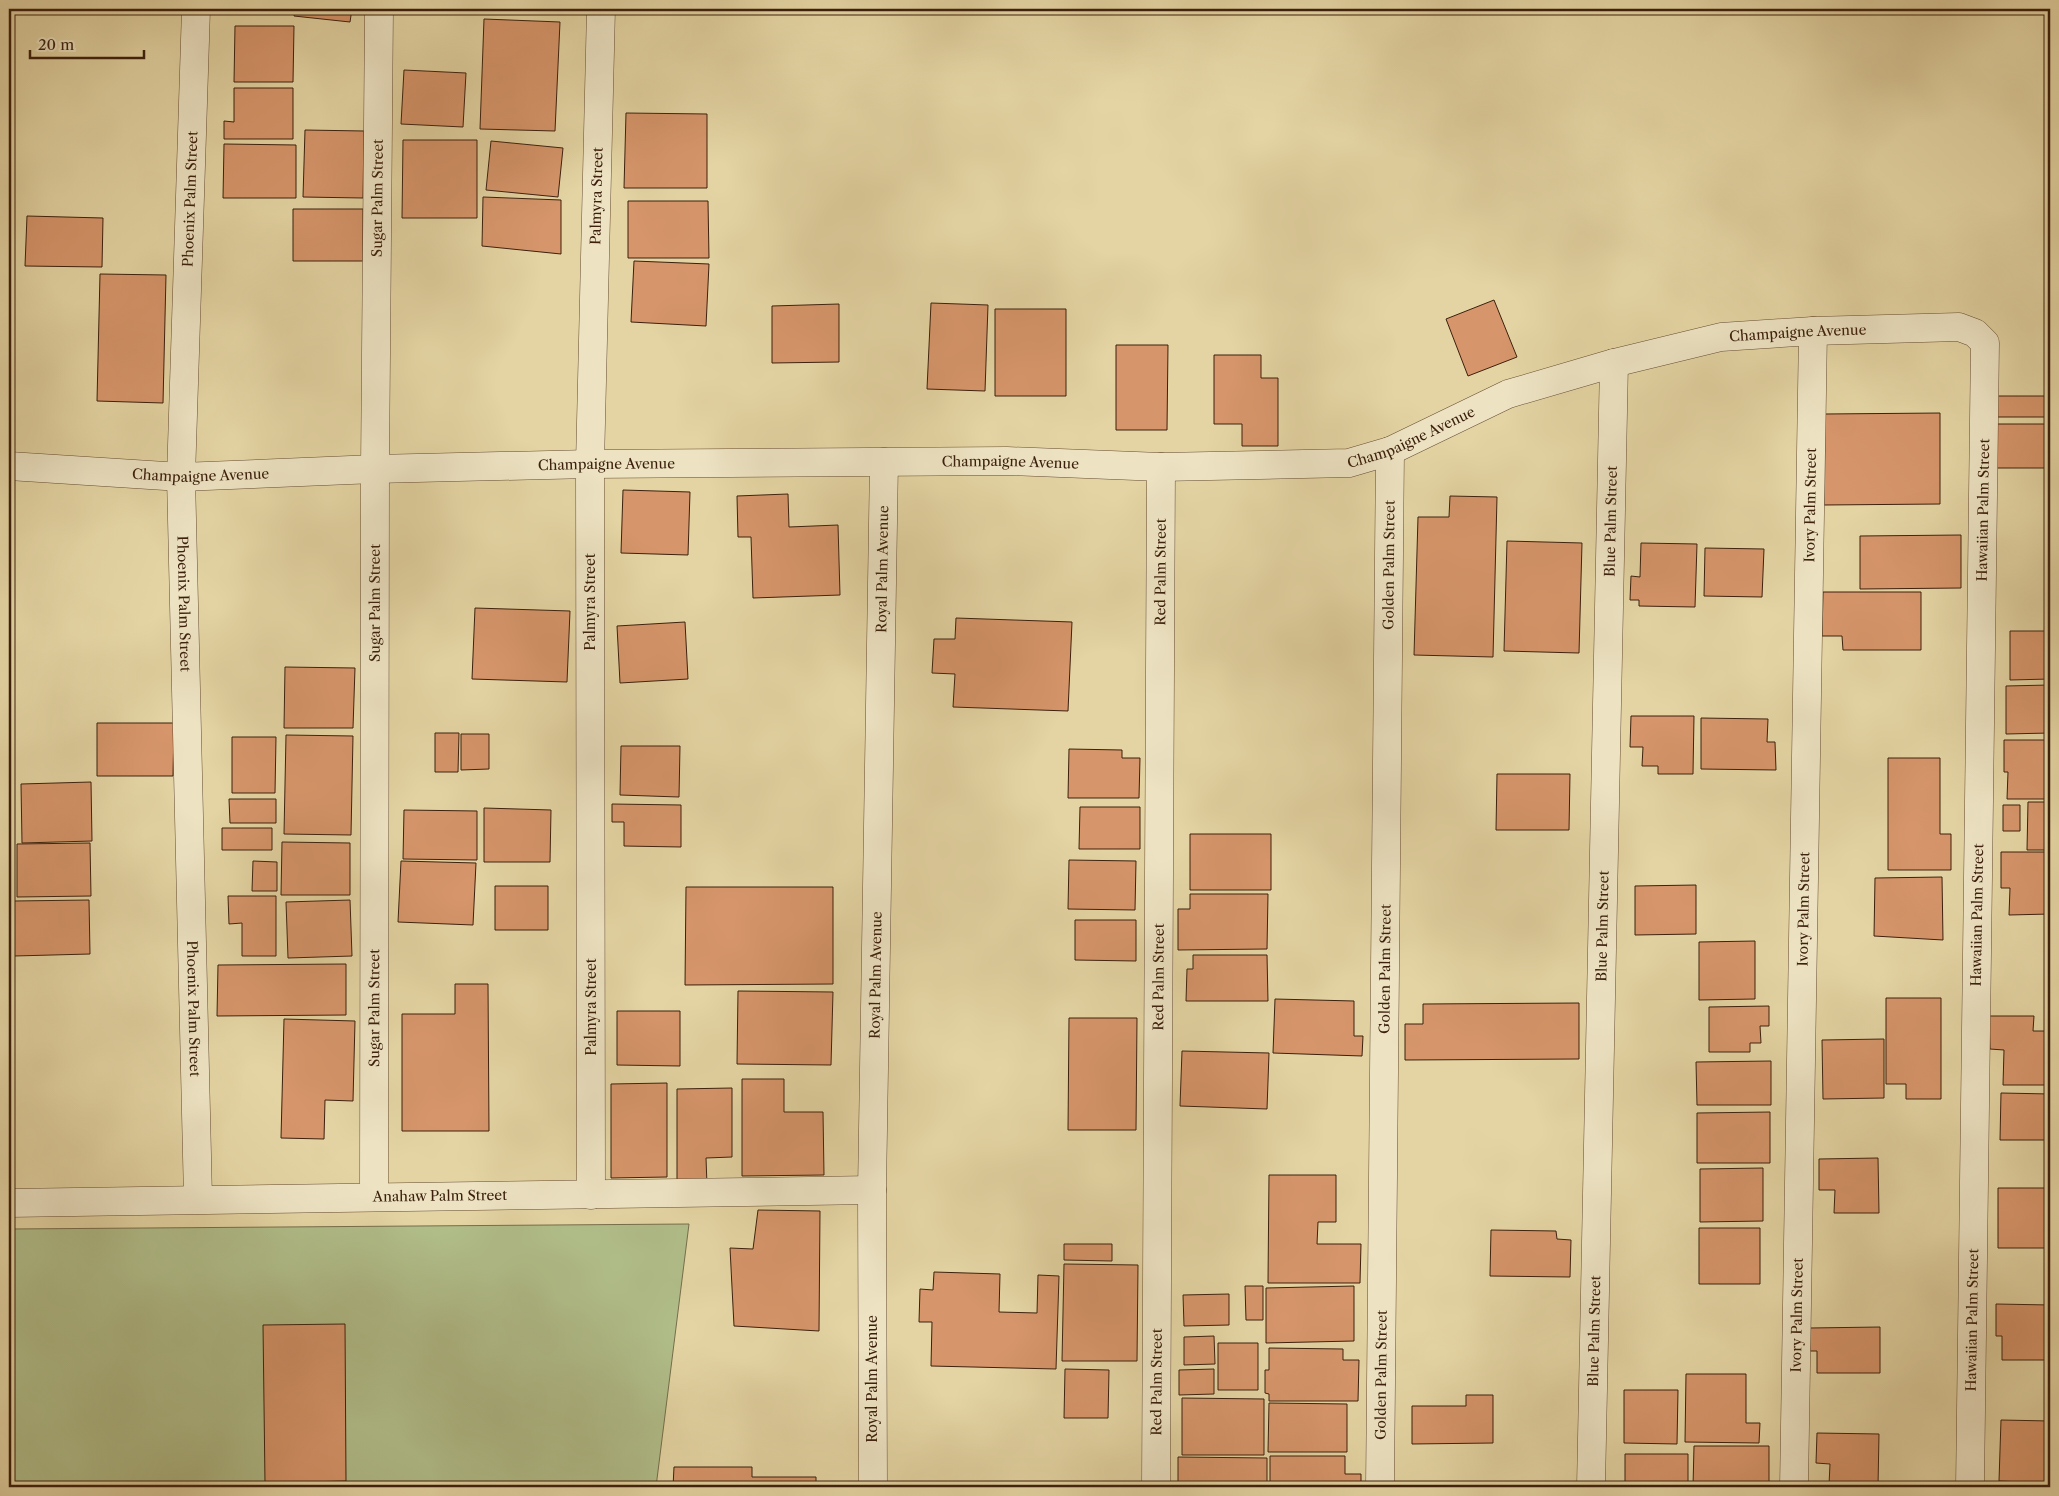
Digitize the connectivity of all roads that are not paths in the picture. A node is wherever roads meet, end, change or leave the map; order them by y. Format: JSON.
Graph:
{"nodes":[{"id":1,"x":196,"y":9,"type":"edge"},
{"id":2,"x":379,"y":9,"type":"edge"},
{"id":3,"x":601,"y":9,"type":"edge"},
{"id":4,"x":1813,"y":331,"type":"junction"},
{"id":5,"x":1985,"y":344,"type":"joint"},
{"id":6,"x":1614,"y":363,"type":"junction"},
{"id":7,"x":1390,"y":451,"type":"junction"},
{"id":8,"x":884,"y":462,"type":"junction"},
{"id":9,"x":590,"y":464,"type":"junction"},
{"id":10,"x":9,"y":466,"type":"edge"},
{"id":11,"x":1161,"y":467,"type":"junction"},
{"id":12,"x":375,"y":469,"type":"junction"},
{"id":13,"x":181,"y":477,"type":"junction"},
{"id":14,"x":872,"y":1190,"type":"junction"},
{"id":15,"x":591,"y":1195,"type":"junction"},
{"id":16,"x":374,"y":1197,"type":"junction"},
{"id":17,"x":198,"y":1198,"type":"junction"},
{"id":18,"x":9,"y":1203,"type":"edge"},
{"id":19,"x":873,"y":1487,"type":"edge"},
{"id":20,"x":1156,"y":1487,"type":"edge"},
{"id":21,"x":1380,"y":1487,"type":"edge"},
{"id":22,"x":1591,"y":1487,"type":"edge"},
{"id":23,"x":1794,"y":1487,"type":"edge"},
{"id":24,"x":1970,"y":1487,"type":"edge"}],
"edges":[{"from":1,"to":13,"type":"street","name":"Phoenix Palm Street"},
{"from":2,"to":12,"type":"street","name":"Sugar Palm Street"},
{"from":3,"to":9,"type":"street","name":"Palmyra Street"},
{"from":4,"to":5,"type":"street","name":"Champaigne Avenue"},
{"from":4,"to":6,"type":"street","name":"Champaigne Avenue"},
{"from":4,"to":23,"type":"street","name":"Ivory Palm Street"},
{"from":5,"to":24,"type":"street","name":"Hawaiian Palm Street"},
{"from":6,"to":7,"type":"street","name":"Champaigne Avenue"},
{"from":6,"to":22,"type":"street","name":"Blue Palm Street"},
{"from":7,"to":11,"type":"street","name":"Champaigne Avenue"},
{"from":7,"to":21,"type":"street","name":"Golden Palm Street"},
{"from":8,"to":9,"type":"street","name":"Champaigne Avenue"},
{"from":8,"to":11,"type":"street","name":"Champaigne Avenue"},
{"from":8,"to":14,"type":"street","name":"Royal Palm Avenue"},
{"from":9,"to":12,"type":"street","name":"Champaigne Avenue"},
{"from":9,"to":15,"type":"street","name":"Palmyra Street"},
{"from":10,"to":13,"type":"street","name":"Champaigne Avenue"},
{"from":11,"to":20,"type":"street","name":"Red Palm Street"},
{"from":12,"to":13,"type":"street","name":"Champaigne Avenue"},
{"from":12,"to":16,"type":"street","name":"Sugar Palm Street"},
{"from":13,"to":17,"type":"street","name":"Phoenix Palm Street"},
{"from":14,"to":15,"type":"street","name":"Anahaw Palm Street"},
{"from":14,"to":19,"type":"street","name":"Royal Palm Avenue"},
{"from":15,"to":16,"type":"street","name":"Anahaw Palm Street"},
{"from":16,"to":17,"type":"street","name":"Anahaw Palm Street"},
{"from":17,"to":18,"type":"street","name":"Anahaw Palm Street"}]}
